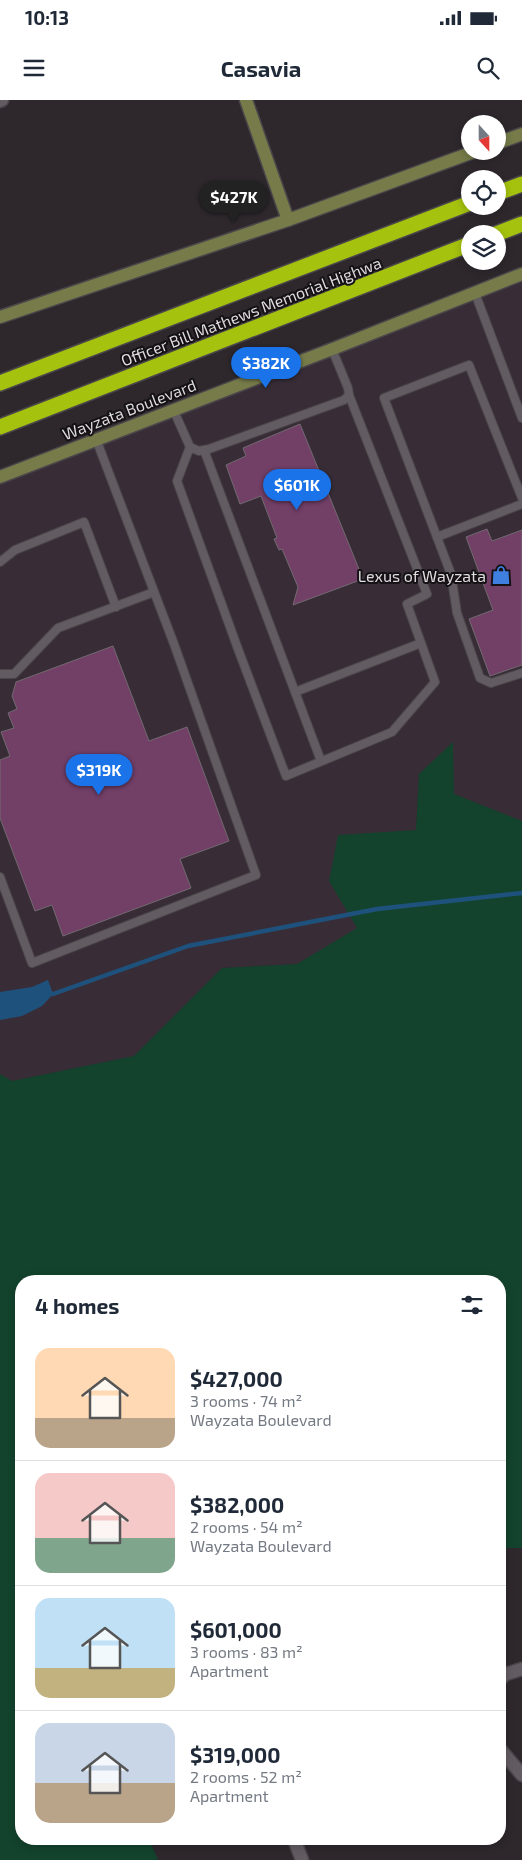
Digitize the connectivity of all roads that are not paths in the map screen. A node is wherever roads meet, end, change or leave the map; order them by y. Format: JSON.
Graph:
{"nodes":[{"id":1,"x":246,"y":100,"type":"edge"},
{"id":2,"x":522,"y":134,"type":"edge"},
{"id":3,"x":506,"y":140,"type":"edge"},
{"id":4,"x":461,"y":157,"type":"edge"},
{"id":5,"x":522,"y":184,"type":"edge"},
{"id":6,"x":506,"y":190,"type":"edge"},
{"id":7,"x":461,"y":206,"type":"edge"},
{"id":8,"x":288,"y":220,"type":"junction"},
{"id":9,"x":522,"y":224,"type":"edge"},
{"id":10,"x":506,"y":230,"type":"edge"},
{"id":11,"x":461,"y":248,"type":"edge"},
{"id":12,"x":522,"y":274,"type":"edge"},
{"id":13,"x":475,"y":293,"type":"junction"},
{"id":14,"x":0,"y":317,"type":"edge"},
{"id":15,"x":332,"y":349,"type":"junction"},
{"id":16,"x":2,"y":382,"type":"edge"},
{"id":17,"x":349,"y":395,"type":"junction"},
{"id":18,"x":173,"y":409,"type":"junction"},
{"id":19,"x":44,"y":410,"type":"junction"},
{"id":20,"x":522,"y":418,"type":"edge"},
{"id":21,"x":0,"y":427,"type":"edge"},
{"id":22,"x":0,"y":438,"type":"edge"},
{"id":23,"x":96,"y":439,"type":"junction"},
{"id":24,"x":190,"y":447,"type":"junction"},
{"id":25,"x":204,"y":450,"type":"junction"},
{"id":26,"x":0,"y":477,"type":"edge"},
{"id":27,"x":522,"y":498,"type":"edge"},
{"id":28,"x":522,"y":504,"type":"edge"},
{"id":29,"x":437,"y":537,"type":"junction"},
{"id":30,"x":0,"y":562,"type":"edge"},
{"id":31,"x":154,"y":592,"type":"junction"},
{"id":32,"x":116,"y":606,"type":"junction"},
{"id":33,"x":421,"y":643,"type":"junction"},
{"id":34,"x":522,"y":673,"type":"edge"},
{"id":35,"x":0,"y":674,"type":"edge"},
{"id":36,"x":295,"y":692,"type":"junction"},
{"id":37,"x":322,"y":761,"type":"junction"},
{"id":38,"x":0,"y":877,"type":"edge"},
{"id":39,"x":522,"y":1669,"type":"edge"},
{"id":40,"x":506,"y":1674,"type":"edge"},
{"id":41,"x":506,"y":1757,"type":"edge"},
{"id":42,"x":522,"y":1775,"type":"edge"},
{"id":43,"x":296,"y":1845,"type":"edge"},
{"id":44,"x":302,"y":1860,"type":"edge"}],
"edges":[{"from":1,"to":8,"type":"street"},
{"from":2,"to":3,"type":"street"},
{"from":4,"to":8,"type":"street"},
{"from":5,"to":6,"type":"highway"},
{"from":7,"to":16,"type":"highway"},
{"from":8,"to":14,"type":"street"},
{"from":9,"to":10,"type":"highway"},
{"from":11,"to":19,"type":"highway","name":"Officer Bill Mathews Memorial Highwa"},
{"from":12,"to":13,"type":"street","name":"Wayzata Boulevard"},
{"from":13,"to":15,"type":"street","name":"Wayzata Boulevard"},
{"from":13,"to":20,"type":"lane"},
{"from":15,"to":17,"type":"lane"},
{"from":15,"to":18,"type":"street","name":"Wayzata Boulevard"},
{"from":17,"to":25,"type":"lane"},
{"from":17,"to":33,"type":"lane"},
{"from":18,"to":23,"type":"street","name":"Wayzata Boulevard"},
{"from":18,"to":24,"type":"lane"},
{"from":19,"to":21,"type":"highway"},
{"from":19,"to":22,"type":"highway"},
{"from":23,"to":26,"type":"street","name":"Wayzata Boulevard"},
{"from":23,"to":31,"type":"lane"},
{"from":24,"to":25,"type":"lane"},
{"from":24,"to":37,"type":"lane"},
{"from":25,"to":36,"type":"lane"},
{"from":27,"to":29,"type":"lane"},
{"from":28,"to":29,"type":"lane"},
{"from":29,"to":34,"type":"lane"},
{"from":30,"to":32,"type":"lane"},
{"from":31,"to":32,"type":"lane"},
{"from":31,"to":38,"type":"lane"},
{"from":32,"to":35,"type":"lane"},
{"from":33,"to":36,"type":"lane"},
{"from":33,"to":37,"type":"lane"},
{"from":36,"to":37,"type":"lane"},
{"from":39,"to":40,"type":"street"},
{"from":41,"to":42,"type":"street"},
{"from":43,"to":44,"type":"street"}]}
